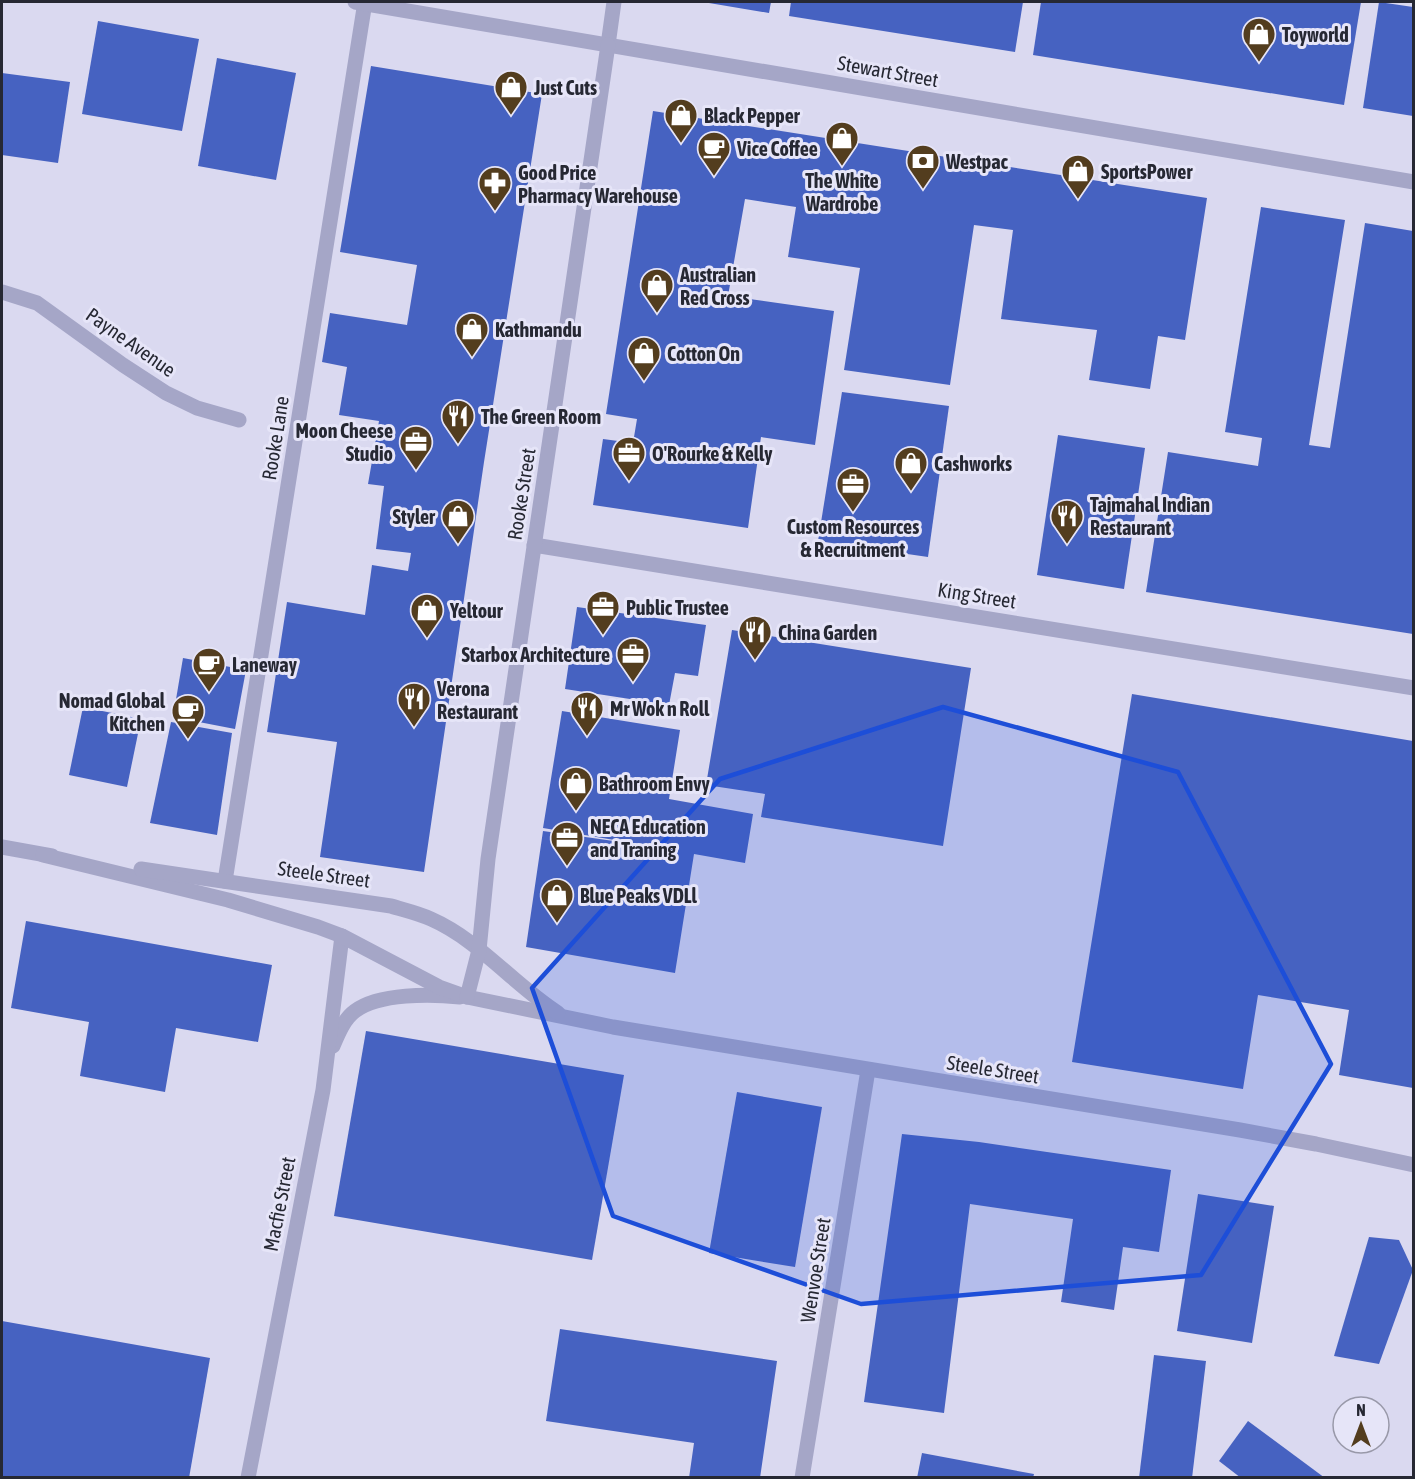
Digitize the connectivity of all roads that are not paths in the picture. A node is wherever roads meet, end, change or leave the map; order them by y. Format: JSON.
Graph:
{"nodes":[{"id":1,"x":362,"y":2,"type":"edge"},
{"id":2,"x":614,"y":2,"type":"edge"},
{"id":3,"x":608,"y":45,"type":"junction"},
{"id":4,"x":1413,"y":182,"type":"edge"},
{"id":5,"x":5,"y":292,"type":"edge"},
{"id":6,"x":239,"y":420,"type":"dead end"},
{"id":7,"x":534,"y":545,"type":"junction"},
{"id":8,"x":1413,"y":688,"type":"edge"},
{"id":9,"x":2,"y":847,"type":"edge"},
{"id":10,"x":43,"y":855,"type":"junction"},
{"id":11,"x":225,"y":881,"type":"junction"},
{"id":12,"x":342,"y":936,"type":"junction"},
{"id":13,"x":479,"y":950,"type":"junction"},
{"id":14,"x":467,"y":997,"type":"junction"},
{"id":15,"x":565,"y":1018,"type":"junction"},
{"id":16,"x":326,"y":1066,"type":"junction"},
{"id":17,"x":868,"y":1070,"type":"junction"},
{"id":18,"x":1413,"y":1165,"type":"edge"},
{"id":19,"x":248,"y":1478,"type":"edge"},
{"id":20,"x":802,"y":1478,"type":"edge"}],
"edges":[{"from":1,"to":3,"type":"street","name":"Stewart Street"},
{"from":1,"to":11,"type":"street","name":"Rooke Lane"},
{"from":2,"to":3,"type":"street","name":"Rooke Street"},
{"from":3,"to":4,"type":"street","name":"Stewart Street"},
{"from":3,"to":7,"type":"street","name":"Rooke Street"},
{"from":5,"to":6,"type":"street","name":"Payne Avenue"},
{"from":7,"to":8,"type":"street","name":"King Street"},
{"from":7,"to":13,"type":"street","name":"Rooke Street"},
{"from":9,"to":10,"type":"street","name":"Steele Street"},
{"from":10,"to":11,"type":"street","name":"Steele Street"},
{"from":10,"to":12,"type":"street","name":"Steele Street"},
{"from":11,"to":13,"type":"street","name":"Steele Street"},
{"from":12,"to":14,"type":"street","name":"Steele Street"},
{"from":12,"to":16,"type":"street","name":"Macfie Street"},
{"from":13,"to":14,"type":"street","name":"Rooke Street"},
{"from":13,"to":15,"type":"street","name":"Steele Street"},
{"from":14,"to":15,"type":"street","name":"Steele Street"},
{"from":14,"to":16,"type":"street"},
{"from":15,"to":17,"type":"street","name":"Steele Street"},
{"from":16,"to":19,"type":"street","name":"Macfie Street"},
{"from":17,"to":18,"type":"street","name":"Steele Street"},
{"from":17,"to":20,"type":"street","name":"Wenvoe Street"}]}
